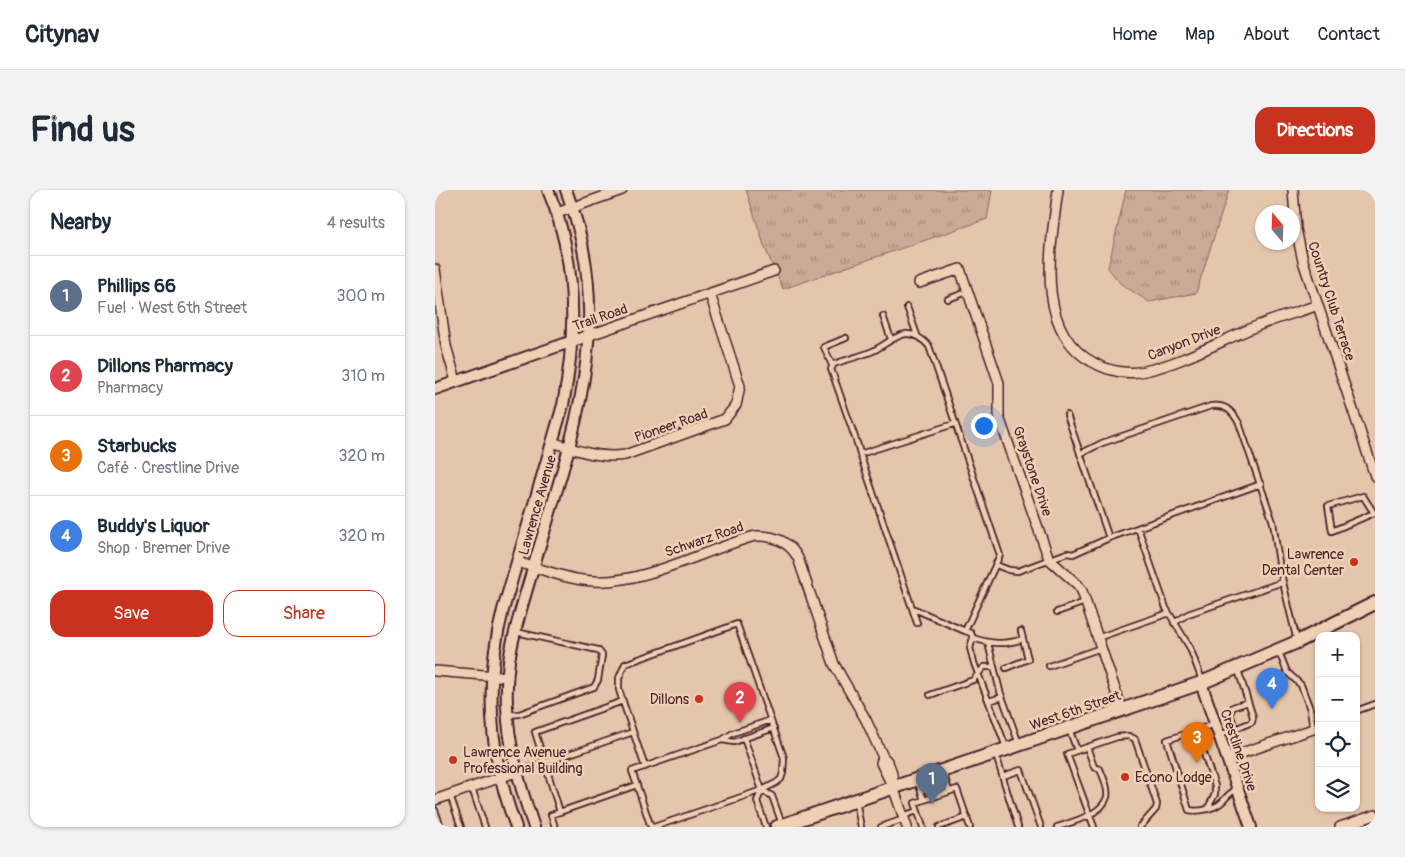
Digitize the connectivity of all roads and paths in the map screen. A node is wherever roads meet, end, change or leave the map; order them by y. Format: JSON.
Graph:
{"nodes":[{"id":1,"x":548,"y":190,"type":"edge"},
{"id":2,"x":566,"y":190,"type":"edge"},
{"id":3,"x":621,"y":190,"type":"edge"},
{"id":4,"x":1059,"y":190,"type":"edge"},
{"id":5,"x":1293,"y":190,"type":"edge"},
{"id":6,"x":573,"y":207,"type":"junction"},
{"id":7,"x":557,"y":213,"type":"junction"},
{"id":8,"x":435,"y":271,"type":"edge"},
{"id":9,"x":774,"y":271,"type":"dead end"},
{"id":10,"x":919,"y":283,"type":"dead end"},
{"id":11,"x":967,"y":292,"type":"junction"},
{"id":12,"x":710,"y":294,"type":"junction"},
{"id":13,"x":948,"y":299,"type":"dead end"},
{"id":14,"x":1318,"y":305,"type":"junction"},
{"id":15,"x":907,"y":307,"type":"dead end"},
{"id":16,"x":883,"y":316,"type":"dead end"},
{"id":17,"x":590,"y":335,"type":"junction"},
{"id":18,"x":917,"y":335,"type":"junction"},
{"id":19,"x":846,"y":338,"type":"dead end"},
{"id":20,"x":891,"y":339,"type":"junction"},
{"id":21,"x":572,"y":341,"type":"junction"},
{"id":22,"x":832,"y":366,"type":"junction"},
{"id":23,"x":586,"y":372,"type":"junction"},
{"id":24,"x":456,"y":382,"type":"junction"},
{"id":25,"x":435,"y":389,"type":"edge"},
{"id":26,"x":1067,"y":415,"type":"dead end"},
{"id":27,"x":954,"y":424,"type":"junction"},
{"id":28,"x":552,"y":442,"type":"junction"},
{"id":29,"x":568,"y":447,"type":"junction"},
{"id":30,"x":860,"y":454,"type":"junction"},
{"id":31,"x":1080,"y":454,"type":"junction"},
{"id":32,"x":1375,"y":476,"type":"edge"},
{"id":33,"x":1261,"y":484,"type":"junction"},
{"id":34,"x":1374,"y":513,"type":"edge"},
{"id":35,"x":1138,"y":528,"type":"junction"},
{"id":36,"x":1109,"y":538,"type":"junction"},
{"id":37,"x":1049,"y":560,"type":"junction"},
{"id":38,"x":517,"y":562,"type":"junction"},
{"id":39,"x":997,"y":564,"type":"junction"},
{"id":40,"x":534,"y":567,"type":"junction"},
{"id":41,"x":1283,"y":582,"type":"junction"},
{"id":42,"x":1085,"y":602,"type":"junction"},
{"id":43,"x":1375,"y":603,"type":"edge"},
{"id":44,"x":912,"y":608,"type":"junction"},
{"id":45,"x":1057,"y":612,"type":"dead end"},
{"id":46,"x":1169,"y":613,"type":"junction"},
{"id":47,"x":917,"y":623,"type":"dead end"},
{"id":48,"x":1175,"y":623,"type":"junction"},
{"id":49,"x":965,"y":631,"type":"junction"},
{"id":50,"x":1021,"y":631,"type":"dead end"},
{"id":51,"x":515,"y":632,"type":"junction"},
{"id":52,"x":973,"y":638,"type":"junction"},
{"id":53,"x":1097,"y":638,"type":"junction"},
{"id":54,"x":1023,"y":639,"type":"junction"},
{"id":55,"x":1297,"y":642,"type":"junction"},
{"id":56,"x":988,"y":643,"type":"junction"},
{"id":57,"x":1101,"y":648,"type":"junction"},
{"id":58,"x":1279,"y":650,"type":"junction"},
{"id":59,"x":1049,"y":666,"type":"dead end"},
{"id":60,"x":995,"y":667,"type":"junction"},
{"id":61,"x":1006,"y":668,"type":"dead end"},
{"id":62,"x":1237,"y":668,"type":"junction"},
{"id":63,"x":435,"y":671,"type":"edge"},
{"id":64,"x":977,"y":674,"type":"junction"},
{"id":65,"x":491,"y":675,"type":"junction"},
{"id":66,"x":508,"y":677,"type":"junction"},
{"id":67,"x":1201,"y":682,"type":"junction"},
{"id":68,"x":930,"y":695,"type":"dead end"},
{"id":69,"x":1002,"y":697,"type":"junction"},
{"id":70,"x":989,"y":701,"type":"junction"},
{"id":71,"x":623,"y":702,"type":"junction"},
{"id":72,"x":1248,"y":702,"type":"junction"},
{"id":73,"x":1375,"y":704,"type":"edge"},
{"id":74,"x":1122,"y":710,"type":"junction"},
{"id":75,"x":1360,"y":710,"type":"edge"},
{"id":76,"x":508,"y":715,"type":"junction"},
{"id":77,"x":771,"y":720,"type":"junction"},
{"id":78,"x":1215,"y":724,"type":"junction"},
{"id":79,"x":1315,"y":725,"type":"edge"},
{"id":80,"x":774,"y":728,"type":"junction"},
{"id":81,"x":1315,"y":728,"type":"edge"},
{"id":82,"x":1069,"y":729,"type":"junction"},
{"id":83,"x":1235,"y":729,"type":"junction"},
{"id":84,"x":1196,"y":730,"type":"junction"},
{"id":85,"x":633,"y":732,"type":"junction"},
{"id":86,"x":1219,"y":735,"type":"junction"},
{"id":87,"x":745,"y":738,"type":"junction"},
{"id":88,"x":722,"y":740,"type":"junction"},
{"id":89,"x":1019,"y":745,"type":"junction"},
{"id":90,"x":1087,"y":747,"type":"junction"},
{"id":91,"x":1077,"y":750,"type":"junction"},
{"id":92,"x":1001,"y":751,"type":"junction"},
{"id":93,"x":1227,"y":758,"type":"junction"},
{"id":94,"x":543,"y":763,"type":"junction"},
{"id":95,"x":645,"y":767,"type":"junction"},
{"id":96,"x":942,"y":770,"type":"junction"},
{"id":97,"x":516,"y":772,"type":"junction"},
{"id":98,"x":1003,"y":776,"type":"junction"},
{"id":99,"x":500,"y":778,"type":"junction"},
{"id":100,"x":917,"y":779,"type":"junction"},
{"id":101,"x":637,"y":786,"type":"junction"},
{"id":102,"x":893,"y":787,"type":"junction"},
{"id":103,"x":472,"y":788,"type":"junction"},
{"id":104,"x":1237,"y":789,"type":"junction"},
{"id":105,"x":762,"y":790,"type":"junction"},
{"id":106,"x":949,"y":792,"type":"junction"},
{"id":107,"x":450,"y":795,"type":"junction"},
{"id":108,"x":435,"y":800,"type":"edge"},
{"id":109,"x":856,"y":800,"type":"junction"},
{"id":110,"x":924,"y":800,"type":"junction"},
{"id":111,"x":1209,"y":808,"type":"junction"},
{"id":112,"x":435,"y":810,"type":"edge"},
{"id":113,"x":917,"y":811,"type":"junction"},
{"id":114,"x":560,"y":812,"type":"junction"},
{"id":115,"x":1088,"y":815,"type":"junction"},
{"id":116,"x":1375,"y":815,"type":"edge"},
{"id":117,"x":967,"y":817,"type":"junction"},
{"id":118,"x":905,"y":821,"type":"edge"},
{"id":119,"x":786,"y":825,"type":"edge"},
{"id":120,"x":441,"y":827,"type":"edge"},
{"id":121,"x":461,"y":827,"type":"edge"},
{"id":122,"x":485,"y":827,"type":"edge"},
{"id":123,"x":516,"y":827,"type":"edge"},
{"id":124,"x":534,"y":827,"type":"edge"},
{"id":125,"x":555,"y":827,"type":"edge"},
{"id":126,"x":653,"y":827,"type":"edge"},
{"id":127,"x":766,"y":827,"type":"edge"},
{"id":128,"x":861,"y":827,"type":"edge"},
{"id":129,"x":881,"y":827,"type":"edge"},
{"id":130,"x":923,"y":827,"type":"edge"},
{"id":131,"x":939,"y":827,"type":"edge"},
{"id":132,"x":971,"y":827,"type":"edge"},
{"id":133,"x":1018,"y":827,"type":"edge"},
{"id":134,"x":1041,"y":827,"type":"edge"},
{"id":135,"x":1057,"y":827,"type":"edge"},
{"id":136,"x":1094,"y":827,"type":"edge"},
{"id":137,"x":1140,"y":827,"type":"edge"},
{"id":138,"x":1251,"y":827,"type":"edge"},
{"id":139,"x":1340,"y":827,"type":"edge"}],
"edges":[{"from":1,"to":7,"type":"street","name":"Lawrence Avenue"},
{"from":2,"to":6,"type":"street","name":"Lawrence Avenue"},
{"from":3,"to":6,"type":"street"},
{"from":4,"to":14,"type":"street","name":"Canyon Drive"},
{"from":5,"to":14,"type":"street","name":"Country Club Terrace"},
{"from":6,"to":7,"type":"street"},
{"from":6,"to":17,"type":"street","name":"Lawrence Avenue"},
{"from":7,"to":21,"type":"street","name":"Lawrence Avenue"},
{"from":8,"to":24,"type":"street"},
{"from":9,"to":12,"type":"street","name":"Trail Road"},
{"from":10,"to":11,"type":"street","name":"Graystone Drive"},
{"from":11,"to":13,"type":"lane"},
{"from":11,"to":37,"type":"street","name":"Graystone Drive"},
{"from":12,"to":17,"type":"street","name":"Trail Road"},
{"from":12,"to":29,"type":"street","name":"Pioneer Road"},
{"from":14,"to":32,"type":"street","name":"Country Club Terrace"},
{"from":15,"to":18,"type":"lane"},
{"from":16,"to":20,"type":"lane"},
{"from":17,"to":21,"type":"street","name":"Trail Road"},
{"from":17,"to":23,"type":"street","name":"Lawrence Avenue"},
{"from":18,"to":20,"type":"lane"},
{"from":18,"to":27,"type":"lane"},
{"from":19,"to":22,"type":"lane"},
{"from":20,"to":22,"type":"lane"},
{"from":21,"to":23,"type":"street"},
{"from":21,"to":24,"type":"street","name":"Trail Road"},
{"from":21,"to":28,"type":"street","name":"Lawrence Avenue"},
{"from":22,"to":30,"type":"lane"},
{"from":23,"to":29,"type":"street","name":"Lawrence Avenue"},
{"from":24,"to":25,"type":"street","name":"Trail Road"},
{"from":26,"to":31,"type":"lane"},
{"from":27,"to":30,"type":"lane"},
{"from":27,"to":39,"type":"lane"},
{"from":28,"to":29,"type":"street","name":"Pioneer Road"},
{"from":28,"to":38,"type":"street","name":"Lawrence Avenue"},
{"from":29,"to":40,"type":"street","name":"Lawrence Avenue"},
{"from":30,"to":44,"type":"lane"},
{"from":31,"to":33,"type":"lane"},
{"from":31,"to":36,"type":"lane"},
{"from":33,"to":35,"type":"lane"},
{"from":33,"to":41,"type":"lane"},
{"from":34,"to":34,"type":"lane"},
{"from":35,"to":36,"type":"lane"},
{"from":35,"to":46,"type":"lane"},
{"from":36,"to":37,"type":"lane"},
{"from":37,"to":39,"type":"lane"},
{"from":37,"to":42,"type":"street","name":"Graystone Drive"},
{"from":38,"to":40,"type":"street","name":"Schwarz Road"},
{"from":38,"to":65,"type":"street","name":"Lawrence Avenue"},
{"from":39,"to":49,"type":"lane"},
{"from":40,"to":51,"type":"street","name":"Lawrence Avenue"},
{"from":40,"to":102,"type":"street","name":"Schwarz Road"},
{"from":41,"to":48,"type":"lane"},
{"from":41,"to":55,"type":"lane"},
{"from":42,"to":45,"type":"lane"},
{"from":42,"to":53,"type":"street","name":"Graystone Drive"},
{"from":43,"to":55,"type":"main road","name":"West 6th Street"},
{"from":44,"to":47,"type":"lane"},
{"from":44,"to":49,"type":"lane"},
{"from":46,"to":48,"type":"lane"},
{"from":46,"to":53,"type":"lane"},
{"from":48,"to":67,"type":"lane"},
{"from":49,"to":52,"type":"lane"},
{"from":50,"to":54,"type":"lane"},
{"from":51,"to":66,"type":"street","name":"Lawrence Avenue"},
{"from":51,"to":76,"type":"lane"},
{"from":52,"to":56,"type":"lane"},
{"from":52,"to":64,"type":"lane"},
{"from":53,"to":57,"type":"street","name":"Graystone Drive"},
{"from":54,"to":56,"type":"lane"},
{"from":54,"to":61,"type":"lane"},
{"from":55,"to":58,"type":"main road","name":"West 6th Street"},
{"from":56,"to":60,"type":"lane"},
{"from":57,"to":59,"type":"lane"},
{"from":57,"to":74,"type":"street","name":"Graystone Drive"},
{"from":58,"to":62,"type":"main road","name":"West 6th Street"},
{"from":58,"to":79,"type":"lane"},
{"from":60,"to":64,"type":"lane"},
{"from":60,"to":69,"type":"lane"},
{"from":62,"to":67,"type":"main road","name":"West 6th Street"},
{"from":62,"to":72,"type":"lane"},
{"from":63,"to":65,"type":"street"},
{"from":64,"to":68,"type":"lane"},
{"from":64,"to":70,"type":"lane"},
{"from":65,"to":66,"type":"street"},
{"from":65,"to":99,"type":"street","name":"Lawrence Avenue"},
{"from":66,"to":76,"type":"street","name":"Lawrence Avenue"},
{"from":67,"to":74,"type":"main road","name":"West 6th Street"},
{"from":67,"to":78,"type":"street","name":"Crestline Drive"},
{"from":69,"to":70,"type":"lane"},
{"from":69,"to":89,"type":"lane"},
{"from":70,"to":92,"type":"lane"},
{"from":71,"to":77,"type":"lane"},
{"from":71,"to":85,"type":"lane"},
{"from":71,"to":94,"type":"lane"},
{"from":72,"to":83,"type":"lane"},
{"from":72,"to":83,"type":"lane"},
{"from":73,"to":75,"type":"lane"},
{"from":74,"to":82,"type":"main road","name":"West 6th Street"},
{"from":76,"to":97,"type":"street","name":"Lawrence Avenue"},
{"from":77,"to":80,"type":"lane"},
{"from":77,"to":88,"type":"lane"},
{"from":78,"to":84,"type":"lane"},
{"from":78,"to":86,"type":"street","name":"Crestline Drive"},
{"from":80,"to":87,"type":"lane"},
{"from":80,"to":105,"type":"lane"},
{"from":81,"to":93,"type":"street"},
{"from":82,"to":89,"type":"main road","name":"West 6th Street"},
{"from":82,"to":91,"type":"lane"},
{"from":83,"to":86,"type":"lane"},
{"from":84,"to":111,"type":"lane"},
{"from":84,"to":111,"type":"lane"},
{"from":85,"to":94,"type":"lane"},
{"from":85,"to":95,"type":"lane"},
{"from":86,"to":93,"type":"street","name":"Crestline Drive"},
{"from":87,"to":88,"type":"lane"},
{"from":87,"to":105,"type":"lane"},
{"from":88,"to":95,"type":"lane"},
{"from":89,"to":92,"type":"main road","name":"West 6th Street"},
{"from":90,"to":91,"type":"lane"},
{"from":90,"to":115,"type":"lane"},
{"from":90,"to":137,"type":"lane"},
{"from":91,"to":115,"type":"lane"},
{"from":92,"to":96,"type":"main road","name":"West 6th Street"},
{"from":92,"to":98,"type":"lane"},
{"from":93,"to":104,"type":"street","name":"Crestline Drive"},
{"from":94,"to":97,"type":"lane"},
{"from":94,"to":114,"type":"lane"},
{"from":95,"to":101,"type":"lane"},
{"from":96,"to":100,"type":"main road","name":"West 6th Street"},
{"from":96,"to":106,"type":"lane"},
{"from":97,"to":99,"type":"street"},
{"from":97,"to":124,"type":"street","name":"Lawrence Avenue"},
{"from":98,"to":133,"type":"lane"},
{"from":98,"to":134,"type":"lane"},
{"from":99,"to":103,"type":"street"},
{"from":99,"to":123,"type":"street","name":"Lawrence Avenue"},
{"from":100,"to":102,"type":"main road","name":"West 6th Street"},
{"from":100,"to":110,"type":"lane"},
{"from":101,"to":114,"type":"lane"},
{"from":101,"to":126,"type":"lane"},
{"from":102,"to":109,"type":"main road","name":"West 6th Street"},
{"from":102,"to":118,"type":"street","name":"Schwarz Road"},
{"from":103,"to":107,"type":"street"},
{"from":103,"to":122,"type":"lane"},
{"from":104,"to":111,"type":"lane"},
{"from":104,"to":138,"type":"street","name":"Crestline Drive"},
{"from":105,"to":119,"type":"lane"},
{"from":105,"to":126,"type":"lane"},
{"from":105,"to":127,"type":"lane"},
{"from":106,"to":110,"type":"lane"},
{"from":106,"to":117,"type":"lane"},
{"from":107,"to":108,"type":"street"},
{"from":107,"to":121,"type":"lane"},
{"from":109,"to":119,"type":"main road","name":"West 6th Street"},
{"from":109,"to":128,"type":"lane"},
{"from":110,"to":113,"type":"lane"},
{"from":112,"to":120,"type":"lane"},
{"from":113,"to":118,"type":"lane"},
{"from":113,"to":130,"type":"lane"},
{"from":114,"to":125,"type":"lane"},
{"from":115,"to":135,"type":"lane"},
{"from":115,"to":136,"type":"lane"},
{"from":116,"to":139,"type":"street"},
{"from":117,"to":131,"type":"lane"},
{"from":117,"to":132,"type":"lane"},
{"from":118,"to":129,"type":"lane"}]}
